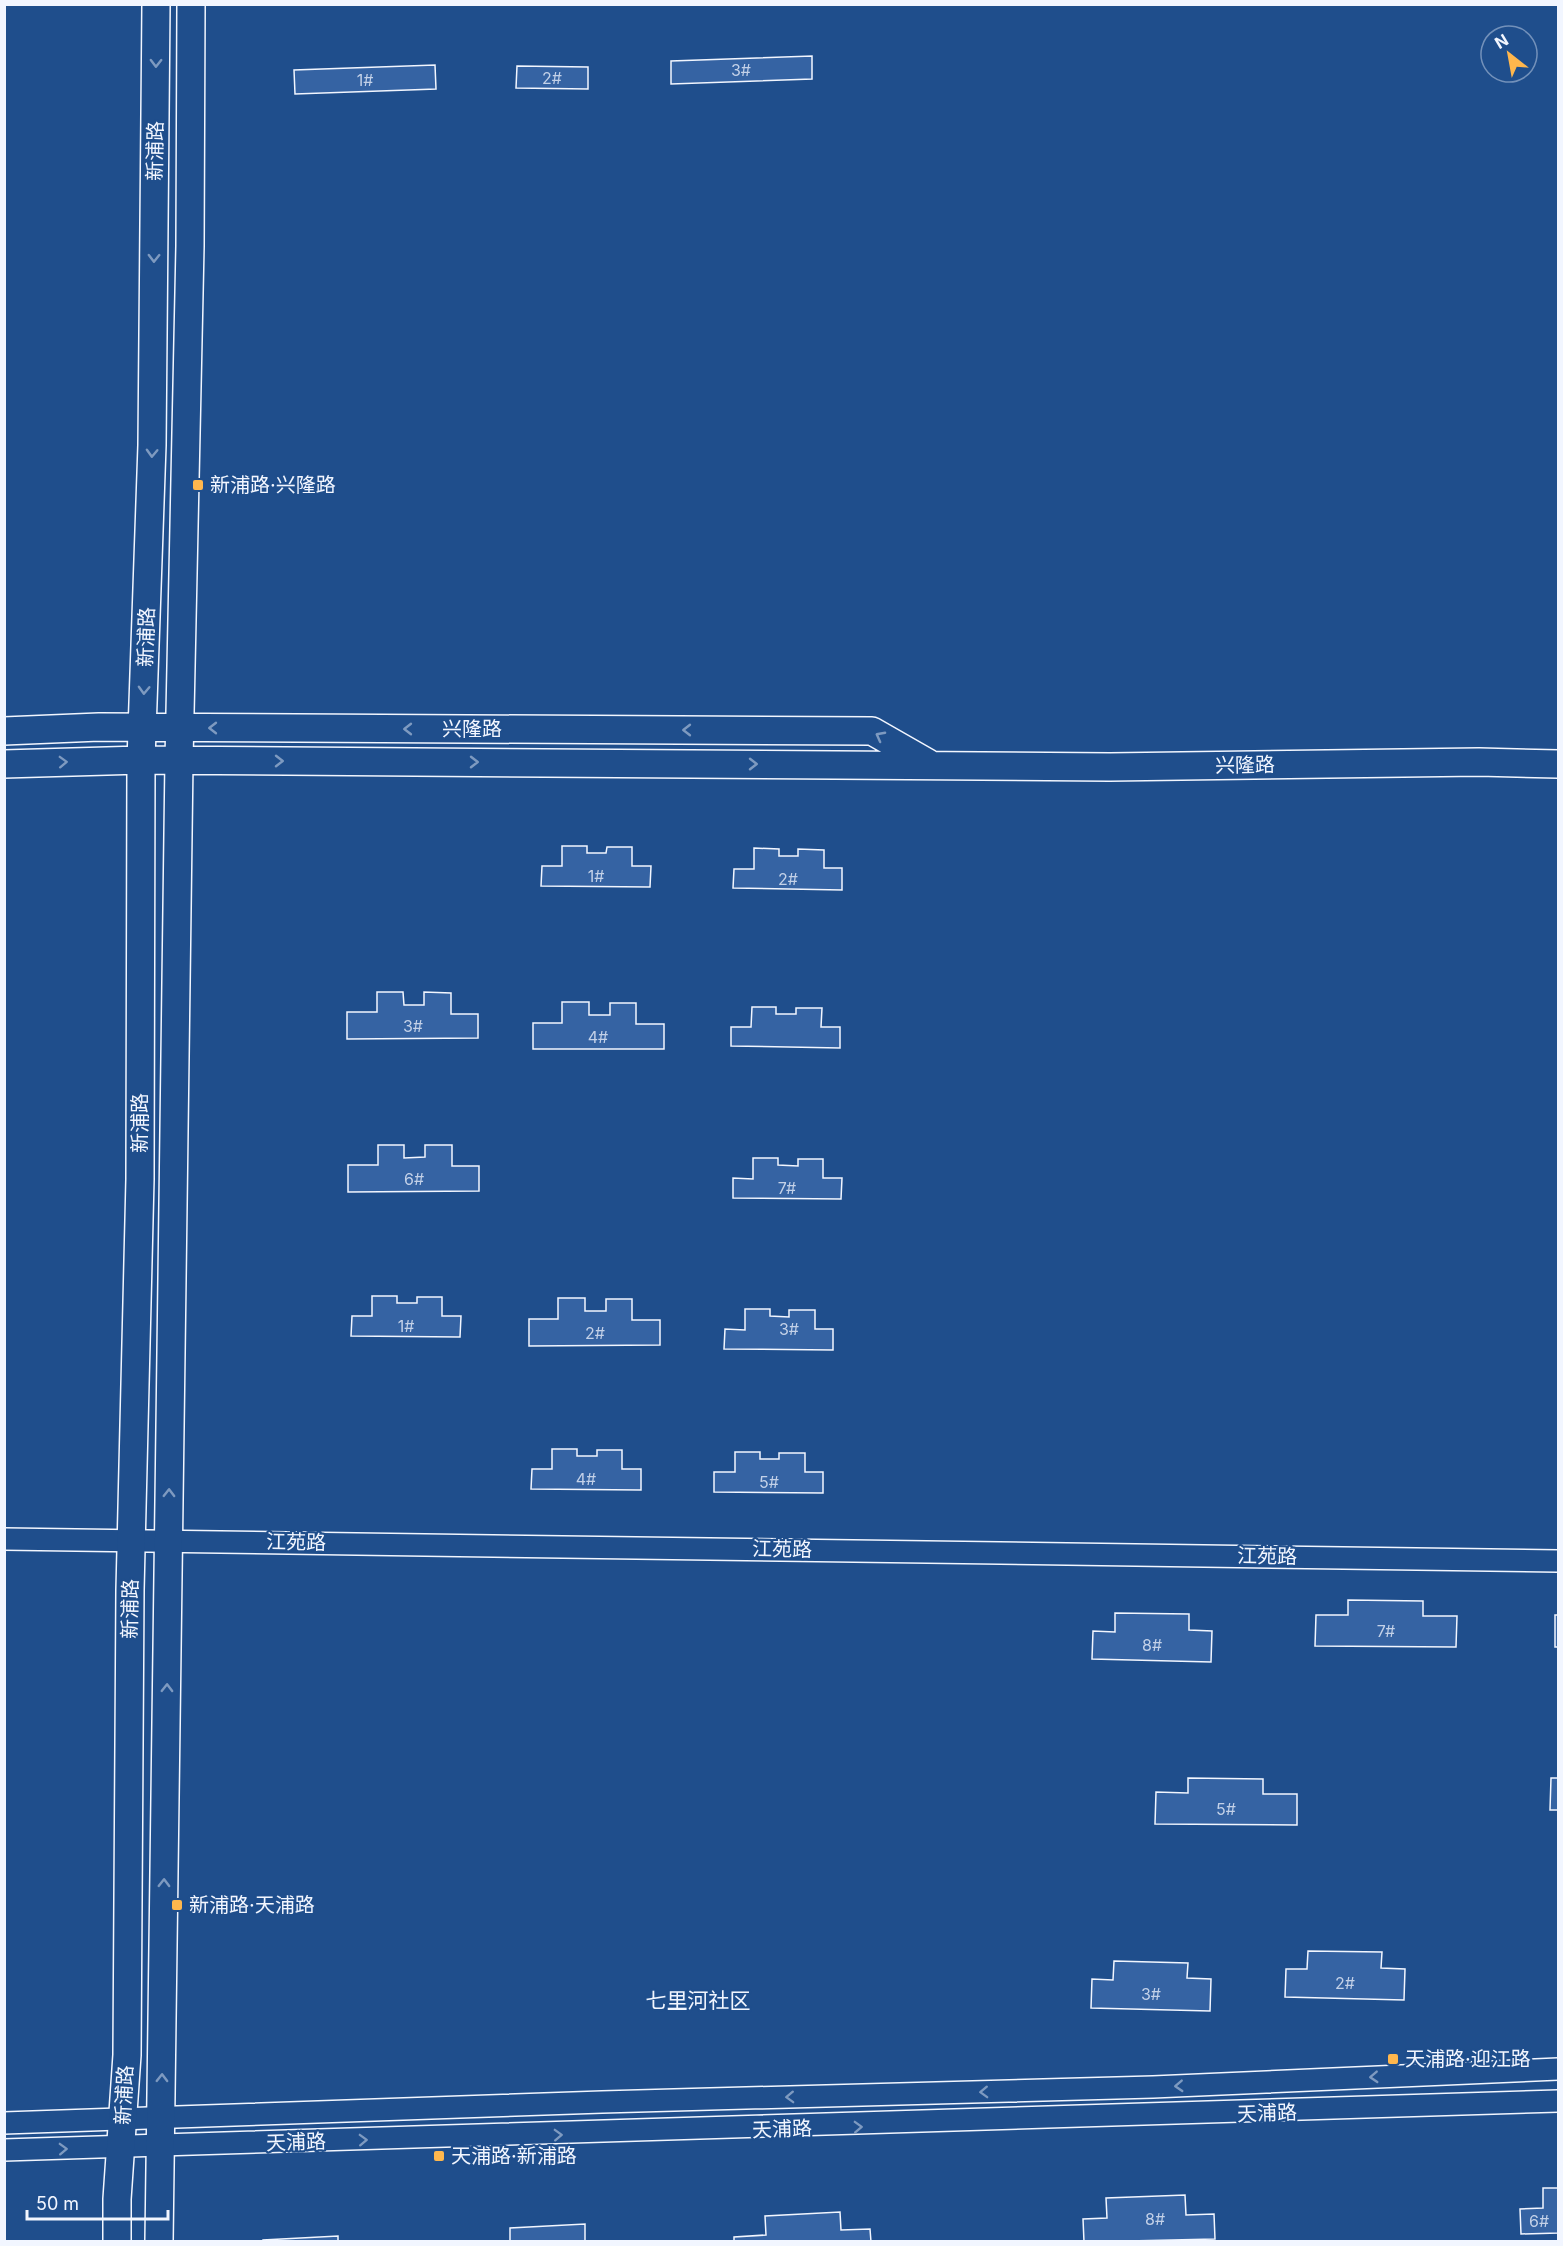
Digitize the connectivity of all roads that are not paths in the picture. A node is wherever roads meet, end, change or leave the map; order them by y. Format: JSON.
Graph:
{"nodes":[{"id":1,"x":156,"y":4,"type":"edge"},
{"id":2,"x":191,"y":4,"type":"edge"},
{"id":3,"x":142,"y":727,"type":"junction"},
{"id":4,"x":180,"y":728,"type":"junction"},
{"id":5,"x":4,"y":731,"type":"edge"},
{"id":6,"x":141,"y":760,"type":"junction"},
{"id":7,"x":179,"y":760,"type":"junction"},
{"id":8,"x":4,"y":764,"type":"edge"},
{"id":9,"x":1558,"y":764,"type":"edge"},
{"id":10,"x":932,"y":765,"type":"junction"},
{"id":11,"x":4,"y":1539,"type":"edge"},
{"id":12,"x":131,"y":1540,"type":"junction"},
{"id":13,"x":168,"y":1541,"type":"junction"},
{"id":14,"x":1558,"y":1561,"type":"edge"},
{"id":15,"x":1558,"y":2069,"type":"edge"},
{"id":16,"x":1558,"y":2101,"type":"edge"},
{"id":17,"x":162,"y":2118,"type":"junction"},
{"id":18,"x":123,"y":2119,"type":"junction"},
{"id":19,"x":4,"y":2124,"type":"edge"},
{"id":20,"x":161,"y":2145,"type":"junction"},
{"id":21,"x":121,"y":2147,"type":"junction"},
{"id":22,"x":4,"y":2150,"type":"edge"},
{"id":23,"x":117,"y":2241,"type":"edge"},
{"id":24,"x":159,"y":2241,"type":"edge"}],
"edges":[{"from":1,"to":3,"type":"main road","name":"新浦路","one_way":true},
{"from":2,"to":4,"type":"main road","name":"新浦路"},
{"from":3,"to":4,"type":"main road","name":"兴隆路"},
{"from":3,"to":5,"type":"main road","name":"兴隆路"},
{"from":3,"to":6,"type":"main road","name":"新浦路"},
{"from":4,"to":7,"type":"main road","name":"新浦路"},
{"from":10,"to":4,"type":"main road","name":"兴隆路","one_way":true},
{"from":6,"to":7,"type":"main road","name":"兴隆路"},
{"from":8,"to":6,"type":"main road","name":"兴隆路","one_way":true},
{"from":6,"to":12,"type":"main road","name":"新浦路"},
{"from":7,"to":10,"type":"main road","name":"兴隆路","one_way":true},
{"from":13,"to":7,"type":"main road","name":"新浦路","one_way":true},
{"from":9,"to":10,"type":"main road","name":"兴隆路"},
{"from":11,"to":12,"type":"street","name":"江苑路"},
{"from":12,"to":13,"type":"street","name":"江苑路"},
{"from":12,"to":18,"type":"main road","name":"新浦路"},
{"from":13,"to":14,"type":"street","name":"江苑路"},
{"from":17,"to":13,"type":"main road","name":"新浦路","one_way":true},
{"from":15,"to":17,"type":"street","one_way":true},
{"from":20,"to":16,"type":"street","name":"天浦路","one_way":true},
{"from":17,"to":18,"type":"street"},
{"from":17,"to":20,"type":"main road","name":"新浦路"},
{"from":18,"to":19,"type":"street"},
{"from":18,"to":21,"type":"main road","name":"新浦路"},
{"from":20,"to":21,"type":"street","name":"天浦路"},
{"from":20,"to":24,"type":"main road","name":"新浦路"},
{"from":22,"to":21,"type":"street","name":"天浦路","one_way":true},
{"from":21,"to":23,"type":"main road","name":"新浦路"}]}
